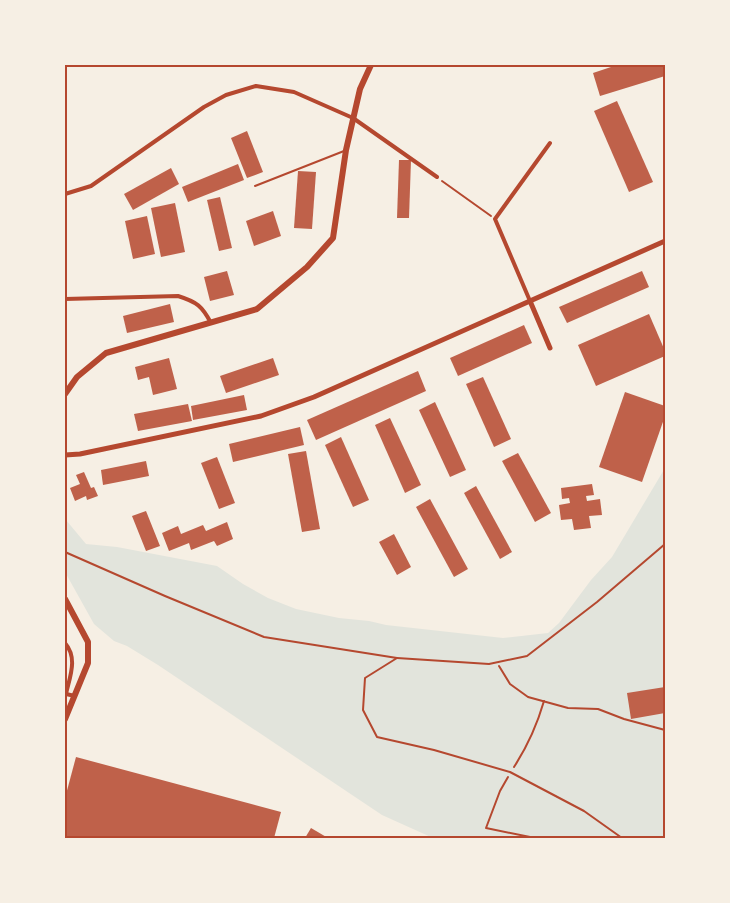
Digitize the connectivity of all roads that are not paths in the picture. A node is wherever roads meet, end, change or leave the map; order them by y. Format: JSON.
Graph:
{"nodes":[{"id":1,"x":371,"y":65,"type":"edge"},
{"id":2,"x":353,"y":118,"type":"junction"},
{"id":3,"x":550,"y":142,"type":"dead end"},
{"id":4,"x":346,"y":150,"type":"junction"},
{"id":5,"x":437,"y":178,"type":"road end"},
{"id":6,"x":255,"y":186,"type":"dead end"},
{"id":7,"x":65,"y":194,"type":"edge"},
{"id":8,"x":665,"y":241,"type":"edge"},
{"id":9,"x":65,"y":299,"type":"edge"},
{"id":10,"x":530,"y":301,"type":"junction"},
{"id":11,"x":211,"y":323,"type":"junction"},
{"id":12,"x":550,"y":348,"type":"dead end"},
{"id":13,"x":65,"y":394,"type":"edge"},
{"id":14,"x":65,"y":455,"type":"edge"},
{"id":15,"x":665,"y":544,"type":"edge"},
{"id":16,"x":65,"y":552,"type":"edge"},
{"id":17,"x":65,"y":600,"type":"edge"},
{"id":18,"x":65,"y":643,"type":"edge"},
{"id":19,"x":397,"y":658,"type":"junction"},
{"id":20,"x":75,"y":696,"type":"junction"},
{"id":21,"x":65,"y":719,"type":"edge"},
{"id":22,"x":622,"y":838,"type":"edge"}],
"edges":[{"from":1,"to":2,"type":"main road"},
{"from":2,"to":4,"type":"main road"},
{"from":2,"to":5,"type":"street"},
{"from":2,"to":7,"type":"street"},
{"from":3,"to":10,"type":"street"},
{"from":4,"to":6,"type":"lane"},
{"from":4,"to":11,"type":"main road"},
{"from":8,"to":10,"type":"street"},
{"from":9,"to":11,"type":"street"},
{"from":10,"to":12,"type":"street"},
{"from":10,"to":14,"type":"street"},
{"from":11,"to":13,"type":"main road"},
{"from":15,"to":19,"type":"lane"},
{"from":16,"to":19,"type":"lane"},
{"from":17,"to":20,"type":"main road"},
{"from":18,"to":20,"type":"street"},
{"from":19,"to":22,"type":"lane"},
{"from":20,"to":21,"type":"main road"}]}
